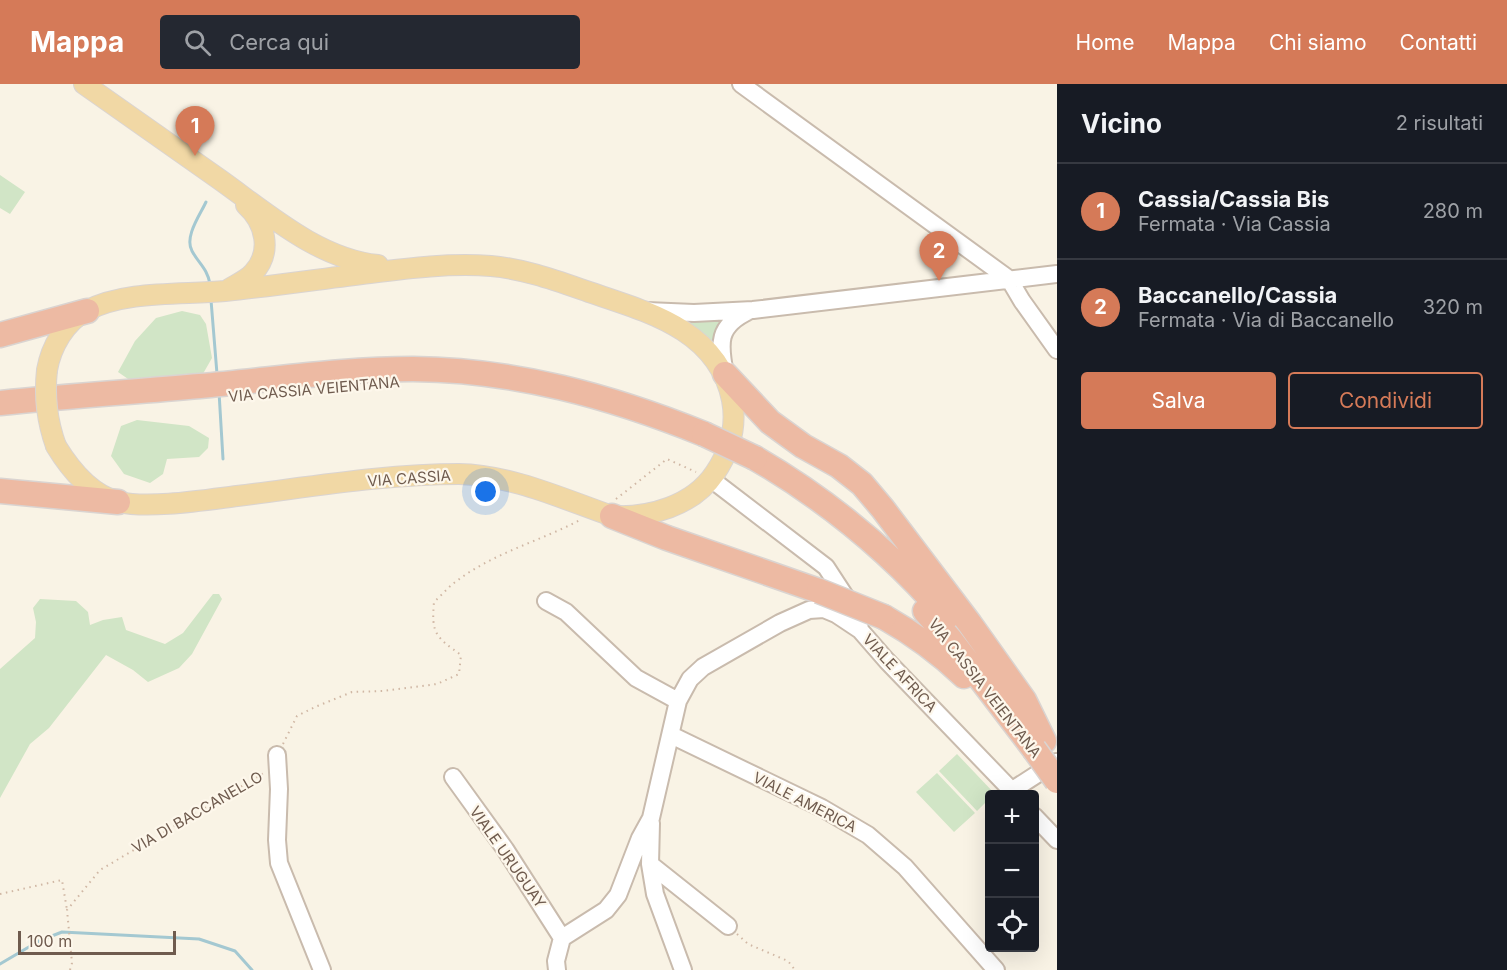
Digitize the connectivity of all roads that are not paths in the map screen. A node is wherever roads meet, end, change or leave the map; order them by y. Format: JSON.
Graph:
{"nodes":[{"id":1,"x":84,"y":84,"type":"edge"},
{"id":2,"x":741,"y":84,"type":"edge"},
{"id":3,"x":233,"y":189,"type":"junction"},
{"id":4,"x":408,"y":269,"type":"junction"},
{"id":5,"x":1057,"y":274,"type":"edge"},
{"id":6,"x":1009,"y":279,"type":"junction"},
{"id":7,"x":215,"y":292,"type":"junction"},
{"id":8,"x":644,"y":310,"type":"junction"},
{"id":9,"x":753,"y":310,"type":"junction"},
{"id":10,"x":87,"y":311,"type":"junction"},
{"id":11,"x":0,"y":335,"type":"edge"},
{"id":12,"x":1057,"y":350,"type":"edge"},
{"id":13,"x":725,"y":374,"type":"junction"},
{"id":14,"x":201,"y":393,"type":"junction"},
{"id":15,"x":0,"y":403,"type":"edge"},
{"id":16,"x":0,"y":416,"type":"edge"},
{"id":17,"x":711,"y":479,"type":"junction"},
{"id":18,"x":0,"y":491,"type":"edge"},
{"id":19,"x":118,"y":502,"type":"junction"},
{"id":20,"x":614,"y":508,"type":"junction"},
{"id":21,"x":546,"y":601,"type":"dead end"},
{"id":22,"x":860,"y":630,"type":"junction"},
{"id":23,"x":678,"y":701,"type":"junction"},
{"id":24,"x":671,"y":735,"type":"junction"},
{"id":25,"x":1048,"y":753,"type":"edge"},
{"id":26,"x":277,"y":755,"type":"road end"},
{"id":27,"x":453,"y":777,"type":"dead end"},
{"id":28,"x":1057,"y":780,"type":"edge"},
{"id":29,"x":1010,"y":790,"type":"edge"},
{"id":30,"x":1016,"y":790,"type":"edge"},
{"id":31,"x":651,"y":818,"type":"junction"},
{"id":32,"x":1039,"y":820,"type":"edge"},
{"id":33,"x":1057,"y":840,"type":"edge"},
{"id":34,"x":650,"y":864,"type":"junction"},
{"id":35,"x":728,"y":926,"type":"road end"},
{"id":36,"x":562,"y":938,"type":"junction"},
{"id":37,"x":322,"y":970,"type":"edge"},
{"id":38,"x":556,"y":970,"type":"edge"},
{"id":39,"x":683,"y":970,"type":"edge"},
{"id":40,"x":996,"y":970,"type":"edge"}],
"edges":[{"from":1,"to":3,"type":"main road","name":"VIA CASSIA"},
{"from":2,"to":6,"type":"street"},
{"from":3,"to":4,"type":"main road","name":"VIA CASSIA"},
{"from":3,"to":7,"type":"main road","name":"VIA CASSIA"},
{"from":4,"to":7,"type":"main road","name":"VIA CASSIA"},
{"from":4,"to":8,"type":"main road","name":"VIA CASSIA"},
{"from":5,"to":6,"type":"street"},
{"from":6,"to":9,"type":"street"},
{"from":6,"to":12,"type":"street"},
{"from":7,"to":10,"type":"main road","name":"VIA CASSIA"},
{"from":8,"to":9,"type":"street"},
{"from":8,"to":13,"type":"main road","name":"VIA CASSIA"},
{"from":9,"to":13,"type":"street"},
{"from":10,"to":11,"type":"highway"},
{"from":10,"to":19,"type":"main road","name":"VIA CASSIA","bridge":true},
{"from":13,"to":17,"type":"main road","name":"VIA CASSIA"},
{"from":13,"to":25,"type":"highway"},
{"from":14,"to":15,"type":"highway","name":"VIA CASSIA VEIENTANA"},
{"from":14,"to":16,"type":"highway","name":"VIA CASSIA VEIENTANA"},
{"from":14,"to":25,"type":"highway","name":"VIA CASSIA VEIENTANA"},
{"from":17,"to":20,"type":"main road","name":"VIA CASSIA"},
{"from":17,"to":22,"type":"street","name":"VIALE AFRICA"},
{"from":18,"to":19,"type":"highway"},
{"from":19,"to":20,"type":"main road","name":"VIA CASSIA"},
{"from":20,"to":25,"type":"highway","bridge":true},
{"from":21,"to":23,"type":"street"},
{"from":22,"to":23,"type":"street"},
{"from":22,"to":29,"type":"street","name":"VIALE AFRICA"},
{"from":23,"to":24,"type":"street"},
{"from":24,"to":31,"type":"street"},
{"from":24,"to":40,"type":"street","name":"VIALE AMERICA"},
{"from":25,"to":28,"type":"highway","name":"VIA CASSIA VEIENTANA","bridge":true},
{"from":25,"to":30,"type":"street"},
{"from":26,"to":37,"type":"street"},
{"from":27,"to":36,"type":"street","name":"VIALE URUGUAY"},
{"from":31,"to":34,"type":"street"},
{"from":31,"to":36,"type":"street"},
{"from":32,"to":33,"type":"street"},
{"from":34,"to":35,"type":"street"},
{"from":34,"to":39,"type":"street"},
{"from":36,"to":38,"type":"street"}]}
